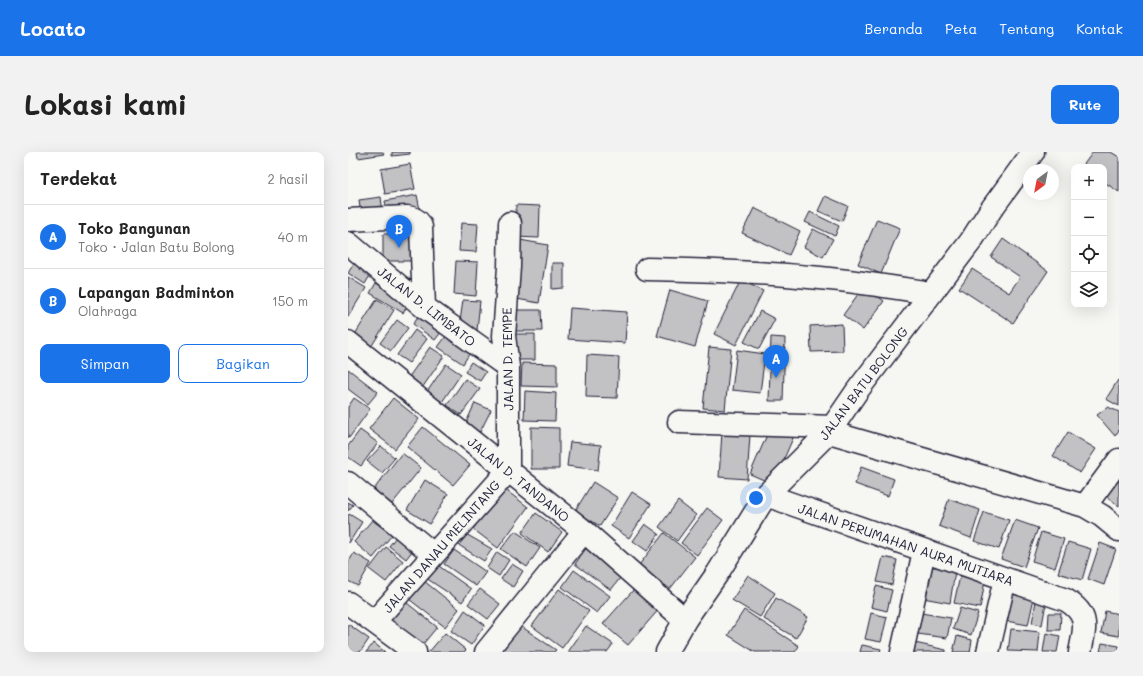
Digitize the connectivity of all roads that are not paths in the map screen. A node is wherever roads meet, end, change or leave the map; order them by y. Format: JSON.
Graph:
{"nodes":[{"id":1,"x":1033,"y":152,"type":"edge"},
{"id":2,"x":348,"y":220,"type":"edge"},
{"id":3,"x":510,"y":223,"type":"dead end"},
{"id":4,"x":348,"y":243,"type":"edge"},
{"id":5,"x":647,"y":269,"type":"dead end"},
{"id":6,"x":930,"y":293,"type":"junction"},
{"id":7,"x":424,"y":307,"type":"junction"},
{"id":8,"x":348,"y":342,"type":"edge"},
{"id":9,"x":508,"y":367,"type":"junction"},
{"id":10,"x":679,"y":422,"type":"dead end"},
{"id":11,"x":831,"y":430,"type":"junction"},
{"id":12,"x":1119,"y":460,"type":"edge"},
{"id":13,"x":508,"y":471,"type":"junction"},
{"id":14,"x":348,"y":483,"type":"edge"},
{"id":15,"x":766,"y":495,"type":"junction"},
{"id":16,"x":1085,"y":506,"type":"junction"},
{"id":17,"x":1119,"y":530,"type":"edge"},
{"id":18,"x":584,"y":531,"type":"junction"},
{"id":19,"x":924,"y":551,"type":"junction"},
{"id":20,"x":433,"y":554,"type":"junction"},
{"id":21,"x":1005,"y":579,"type":"junction"},
{"id":22,"x":348,"y":603,"type":"edge"},
{"id":23,"x":685,"y":620,"type":"junction"},
{"id":24,"x":374,"y":622,"type":"junction"},
{"id":25,"x":415,"y":652,"type":"edge"},
{"id":26,"x":486,"y":652,"type":"edge"},
{"id":27,"x":667,"y":652,"type":"edge"},
{"id":28,"x":902,"y":652,"type":"edge"},
{"id":29,"x":988,"y":652,"type":"edge"},
{"id":30,"x":1080,"y":652,"type":"edge"}],
"edges":[{"from":1,"to":6,"type":"street","name":"JALAN BATU BOLONG"},
{"from":2,"to":7,"type":"street"},
{"from":3,"to":9,"type":"street","name":"JALAN D. TEMPE"},
{"from":4,"to":7,"type":"street","name":"JALAN D. LIMBATO"},
{"from":5,"to":6,"type":"street"},
{"from":6,"to":11,"type":"street","name":"JALAN BATU BOLONG"},
{"from":7,"to":9,"type":"street","name":"JALAN D. LIMBATO"},
{"from":8,"to":13,"type":"street","name":"JALAN D. TANDANO"},
{"from":9,"to":13,"type":"street","name":"JALAN D. TEMPE"},
{"from":10,"to":11,"type":"street"},
{"from":11,"to":15,"type":"street","name":"JALAN BATU BOLONG"},
{"from":11,"to":16,"type":"street"},
{"from":12,"to":16,"type":"street"},
{"from":13,"to":18,"type":"street","name":"JALAN D. TANDANO"},
{"from":13,"to":20,"type":"street","name":"JALAN DANAU MELINTANG"},
{"from":14,"to":20,"type":"street"},
{"from":15,"to":19,"type":"street","name":"JALAN PERUMAHAN AURA MUTIARA"},
{"from":15,"to":23,"type":"street","name":"JALAN BATU BOLONG"},
{"from":16,"to":17,"type":"street"},
{"from":18,"to":23,"type":"street","name":"JALAN D. TANDANO"},
{"from":18,"to":26,"type":"street"},
{"from":19,"to":21,"type":"street","name":"JALAN PERUMAHAN AURA MUTIARA"},
{"from":19,"to":28,"type":"street"},
{"from":20,"to":24,"type":"street","name":"JALAN DANAU MELINTANG"},
{"from":21,"to":29,"type":"street"},
{"from":21,"to":30,"type":"street","name":"JALAN PERUMAHAN AURA MUTIARA"},
{"from":22,"to":24,"type":"street"},
{"from":23,"to":27,"type":"street","name":"JALAN BATU BOLONG"},
{"from":24,"to":25,"type":"street"}]}
